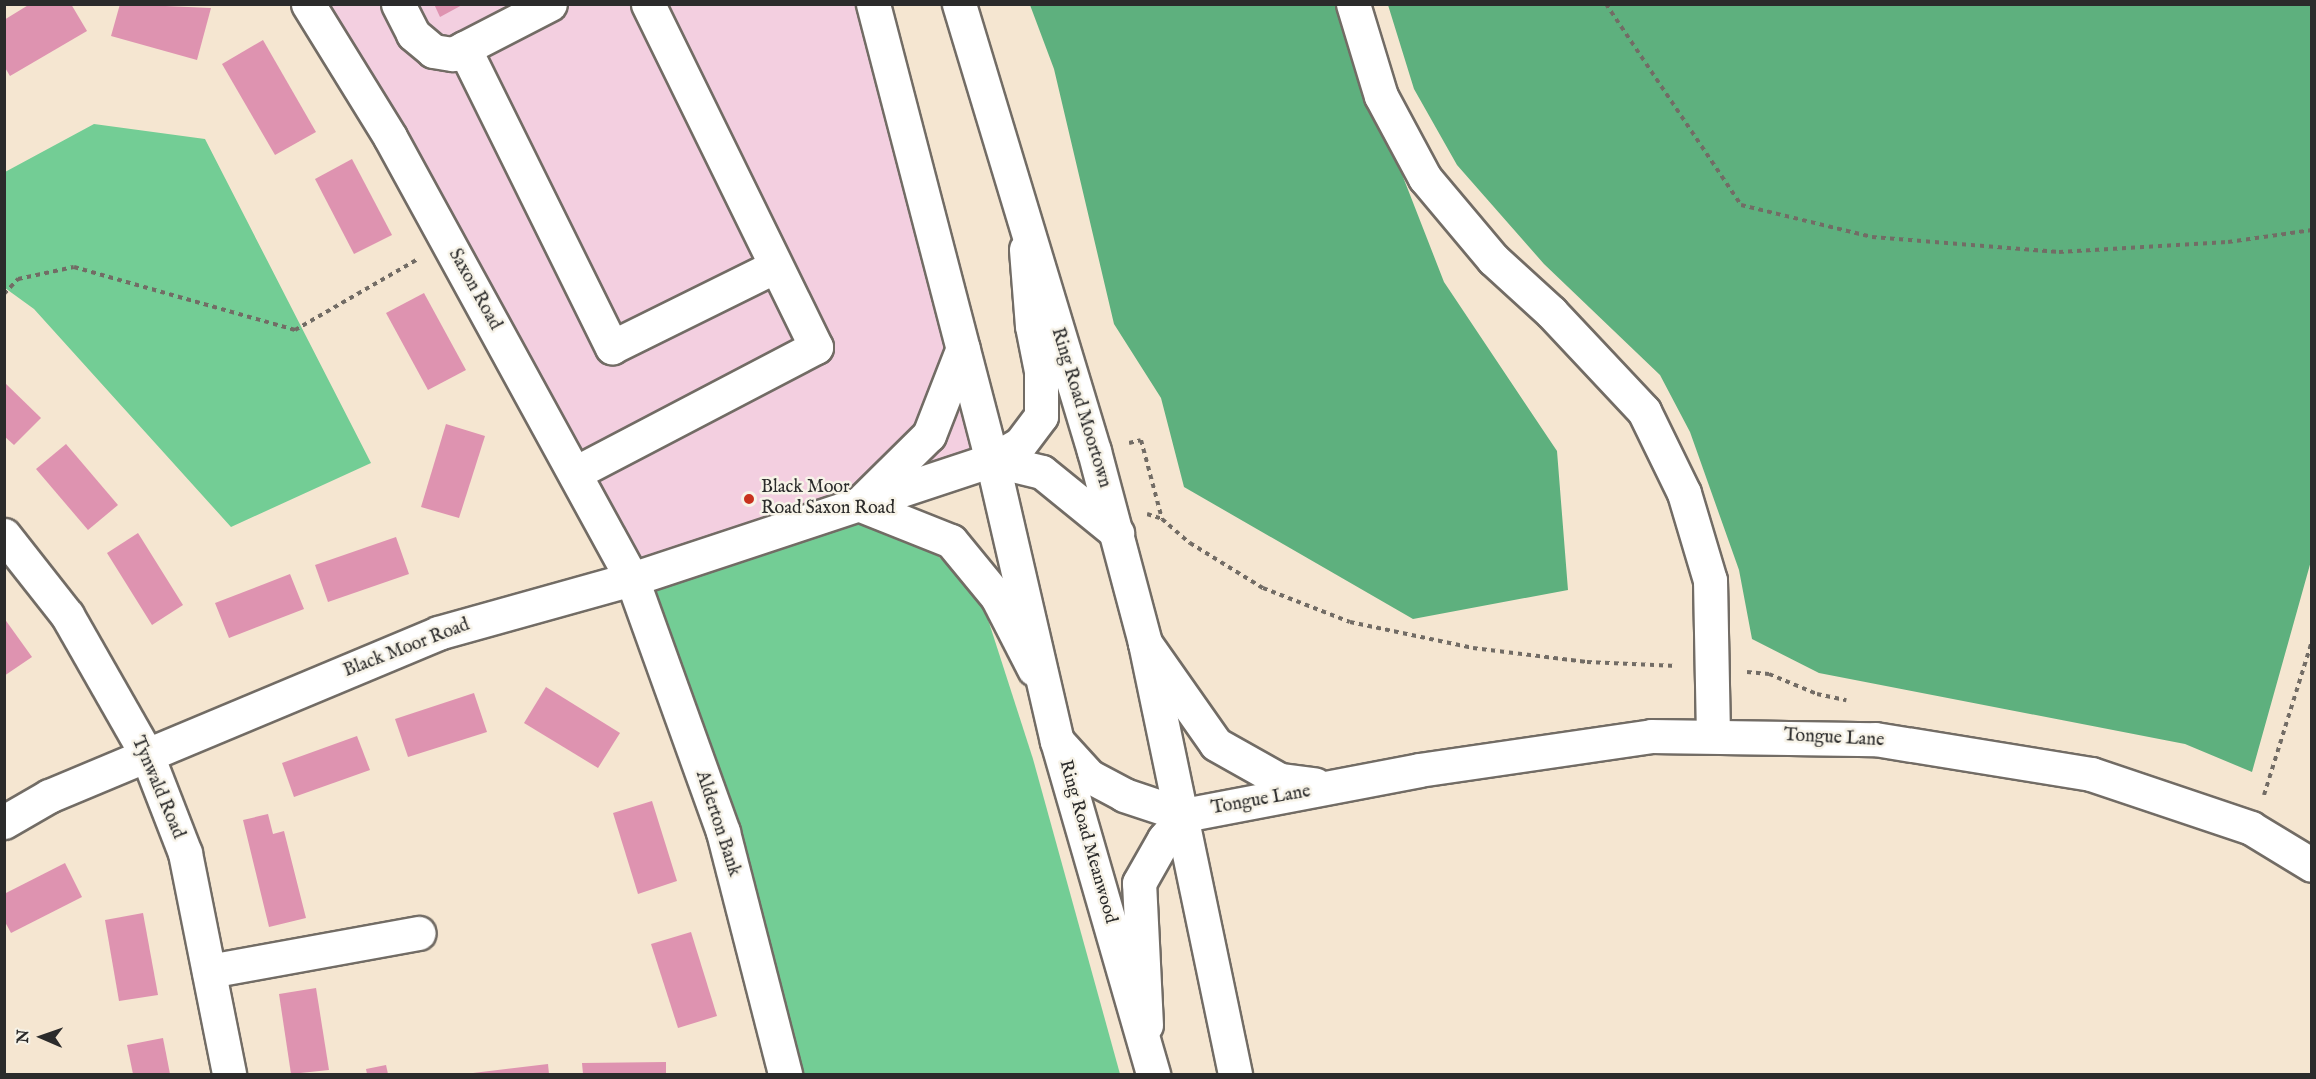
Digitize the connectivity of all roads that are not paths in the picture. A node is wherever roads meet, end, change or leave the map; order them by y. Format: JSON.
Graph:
{"nodes":[{"id":1,"x":308,"y":4,"type":"edge"},
{"id":2,"x":398,"y":4,"type":"edge"},
{"id":3,"x":550,"y":4,"type":"edge"},
{"id":4,"x":648,"y":4,"type":"edge"},
{"id":5,"x":873,"y":4,"type":"edge"},
{"id":6,"x":959,"y":4,"type":"edge"},
{"id":7,"x":1353,"y":4,"type":"edge"},
{"id":8,"x":464,"y":48,"type":"junction"},
{"id":9,"x":1025,"y":230,"type":"junction"},
{"id":10,"x":774,"y":267,"type":"junction"},
{"id":11,"x":963,"y":348,"type":"junction"},
{"id":12,"x":992,"y":460,"type":"junction"},
{"id":13,"x":575,"y":473,"type":"junction"},
{"id":14,"x":858,"y":504,"type":"junction"},
{"id":15,"x":1117,"y":533,"type":"junction"},
{"id":16,"x":4,"y":535,"type":"edge"},
{"id":17,"x":632,"y":579,"type":"junction"},
{"id":18,"x":1145,"y":643,"type":"junction"},
{"id":19,"x":1045,"y":689,"type":"junction"},
{"id":20,"x":1713,"y":734,"type":"junction"},
{"id":21,"x":1058,"y":741,"type":"junction"},
{"id":22,"x":147,"y":755,"type":"junction"},
{"id":23,"x":1339,"y":787,"type":"junction"},
{"id":24,"x":1184,"y":815,"type":"junction"},
{"id":25,"x":4,"y":822,"type":"edge"},
{"id":26,"x":2312,"y":865,"type":"edge"},
{"id":27,"x":420,"y":933,"type":"dead end"},
{"id":28,"x":209,"y":971,"type":"junction"},
{"id":29,"x":1151,"y":1064,"type":"edge"},
{"id":30,"x":229,"y":1074,"type":"edge"},
{"id":31,"x":785,"y":1074,"type":"edge"},
{"id":32,"x":1235,"y":1074,"type":"edge"}],
"edges":[{"from":1,"to":13,"type":"main road","name":"Saxon Road"},
{"from":2,"to":8,"type":"main road"},
{"from":3,"to":8,"type":"main road"},
{"from":4,"to":10,"type":"main road"},
{"from":5,"to":11,"type":"main road"},
{"from":6,"to":9,"type":"main road","name":"Ring Road Moortown"},
{"from":7,"to":20,"type":"main road"},
{"from":8,"to":10,"type":"main road"},
{"from":9,"to":12,"type":"main road","name":"Black Moor Road"},
{"from":9,"to":15,"type":"main road","name":"Ring Road Moortown"},
{"from":10,"to":13,"type":"main road"},
{"from":11,"to":12,"type":"main road"},
{"from":11,"to":14,"type":"main road","name":"Black Moor Road"},
{"from":12,"to":14,"type":"main road","name":"Black Moor Road"},
{"from":12,"to":15,"type":"main road"},
{"from":12,"to":19,"type":"main road"},
{"from":13,"to":17,"type":"main road","name":"Saxon Road"},
{"from":14,"to":17,"type":"main road","name":"Black Moor Road"},
{"from":14,"to":19,"type":"main road"},
{"from":15,"to":18,"type":"main road","name":"Ring Road Moortown"},
{"from":16,"to":22,"type":"main road","name":"Tynwald Road"},
{"from":17,"to":22,"type":"main road","name":"Black Moor Road"},
{"from":17,"to":31,"type":"main road","name":"Alderton Bank"},
{"from":18,"to":23,"type":"main road","name":"Tongue Lane"},
{"from":18,"to":24,"type":"main road","name":"Ring Road Moortown"},
{"from":19,"to":21,"type":"main road"},
{"from":20,"to":23,"type":"main road","name":"Tongue Lane"},
{"from":20,"to":26,"type":"main road","name":"Tongue Lane"},
{"from":21,"to":24,"type":"main road","name":"Ring Road Meanwood"},
{"from":21,"to":29,"type":"main road","name":"Ring Road Meanwood"},
{"from":22,"to":25,"type":"main road","name":"Black Moor Road"},
{"from":22,"to":28,"type":"main road","name":"Tynwald Road"},
{"from":23,"to":24,"type":"main road","name":"Tongue Lane"},
{"from":24,"to":29,"type":"main road","name":"Ring Road Meanwood"},
{"from":24,"to":32,"type":"main road"},
{"from":27,"to":28,"type":"main road"},
{"from":28,"to":30,"type":"main road","name":"Tynwald Road"}]}
